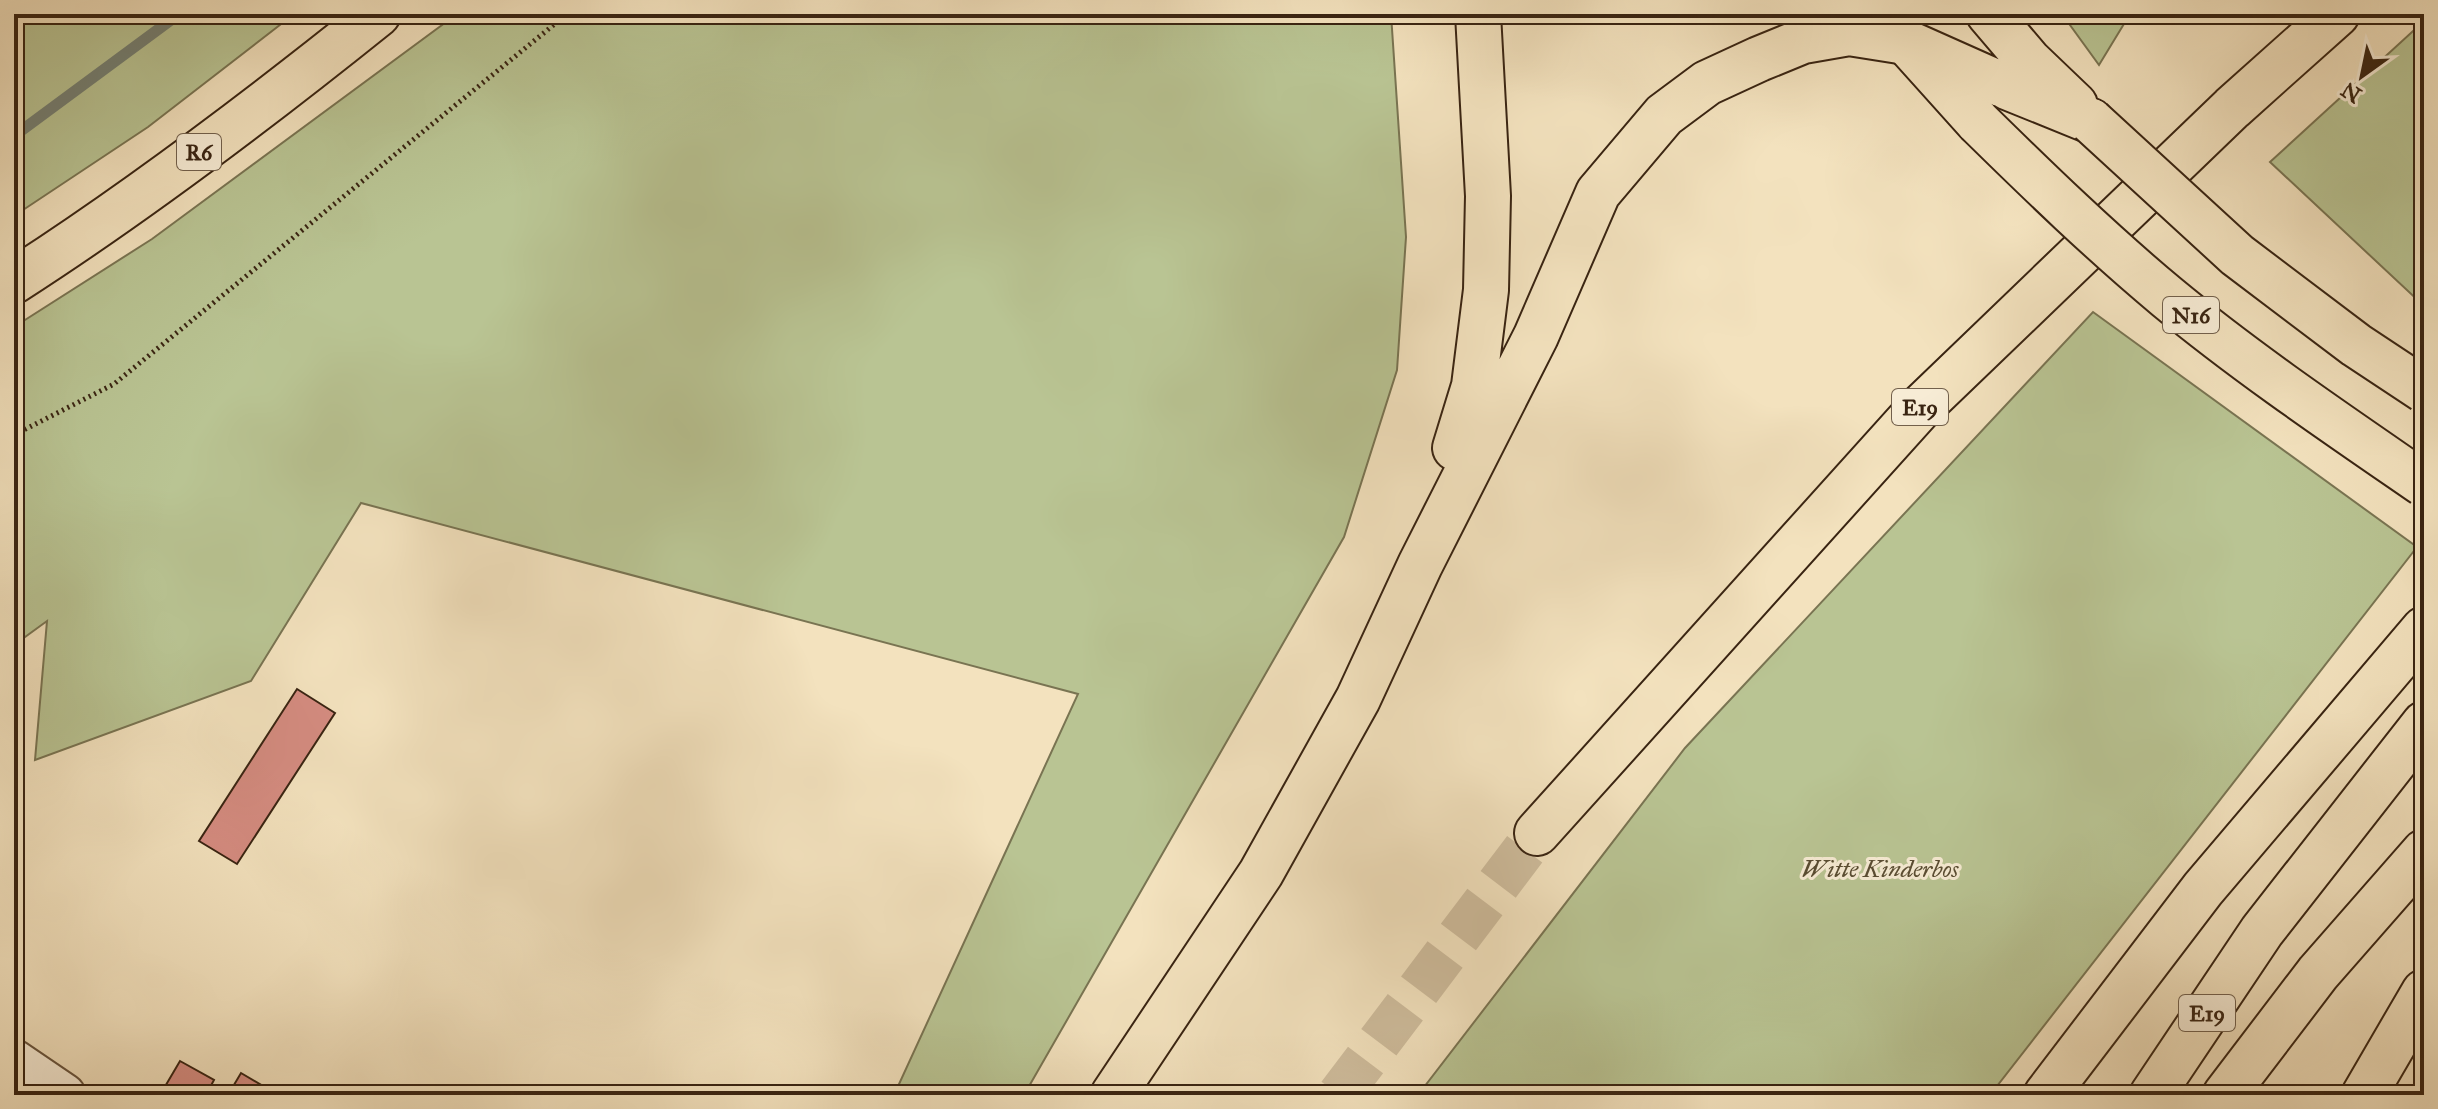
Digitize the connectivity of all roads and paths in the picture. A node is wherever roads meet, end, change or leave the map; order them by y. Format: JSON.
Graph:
{"nodes":[{"id":1,"x":378,"y":14,"type":"edge"},
{"id":2,"x":567,"y":14,"type":"edge"},
{"id":3,"x":1478,"y":14,"type":"edge"},
{"id":4,"x":1989,"y":14,"type":"edge"},
{"id":5,"x":2337,"y":14,"type":"edge"},
{"id":6,"x":1894,"y":28,"type":"edge"},
{"id":7,"x":2018,"y":74,"type":"junction"},
{"id":8,"x":14,"y":281,"type":"edge"},
{"id":9,"x":2424,"y":390,"type":"edge"},
{"id":10,"x":14,"y":435,"type":"edge"},
{"id":11,"x":2424,"y":484,"type":"edge"},
{"id":12,"x":1420,"y":565,"type":"junction"},
{"id":13,"x":2424,"y":629,"type":"edge"},
{"id":14,"x":2424,"y":724,"type":"edge"},
{"id":15,"x":1537,"y":833,"type":"tunnel mouth"},
{"id":16,"x":2424,"y":852,"type":"edge"},
{"id":17,"x":2424,"y":992,"type":"edge"},
{"id":18,"x":14,"y":1061,"type":"edge"},
{"id":19,"x":64,"y":1095,"type":"edge"},
{"id":20,"x":1113,"y":1095,"type":"edge"},
{"id":21,"x":2046,"y":1095,"type":"edge"},
{"id":22,"x":2152,"y":1095,"type":"edge"},
{"id":23,"x":2225,"y":1095,"type":"edge"},
{"id":24,"x":2364,"y":1095,"type":"edge"}],
"edges":[{"from":1,"to":8,"type":"main road","number":"R6"},
{"from":2,"to":10,"type":"path"},
{"from":3,"to":12,"type":"main road"},
{"from":4,"to":7,"type":"main road"},
{"from":5,"to":15,"type":"main road","number":"E19"},
{"from":6,"to":7,"type":"main road"},
{"from":6,"to":11,"type":"main road","number":"N16","bridge":true},
{"from":6,"to":12,"type":"main road"},
{"from":7,"to":9,"type":"main road","bridge":true},
{"from":12,"to":20,"type":"main road"},
{"from":13,"to":21,"type":"main road"},
{"from":14,"to":22,"type":"main road","number":"E19"},
{"from":16,"to":23,"type":"main road"},
{"from":17,"to":24,"type":"main road"},
{"from":18,"to":19,"type":"street"}]}
